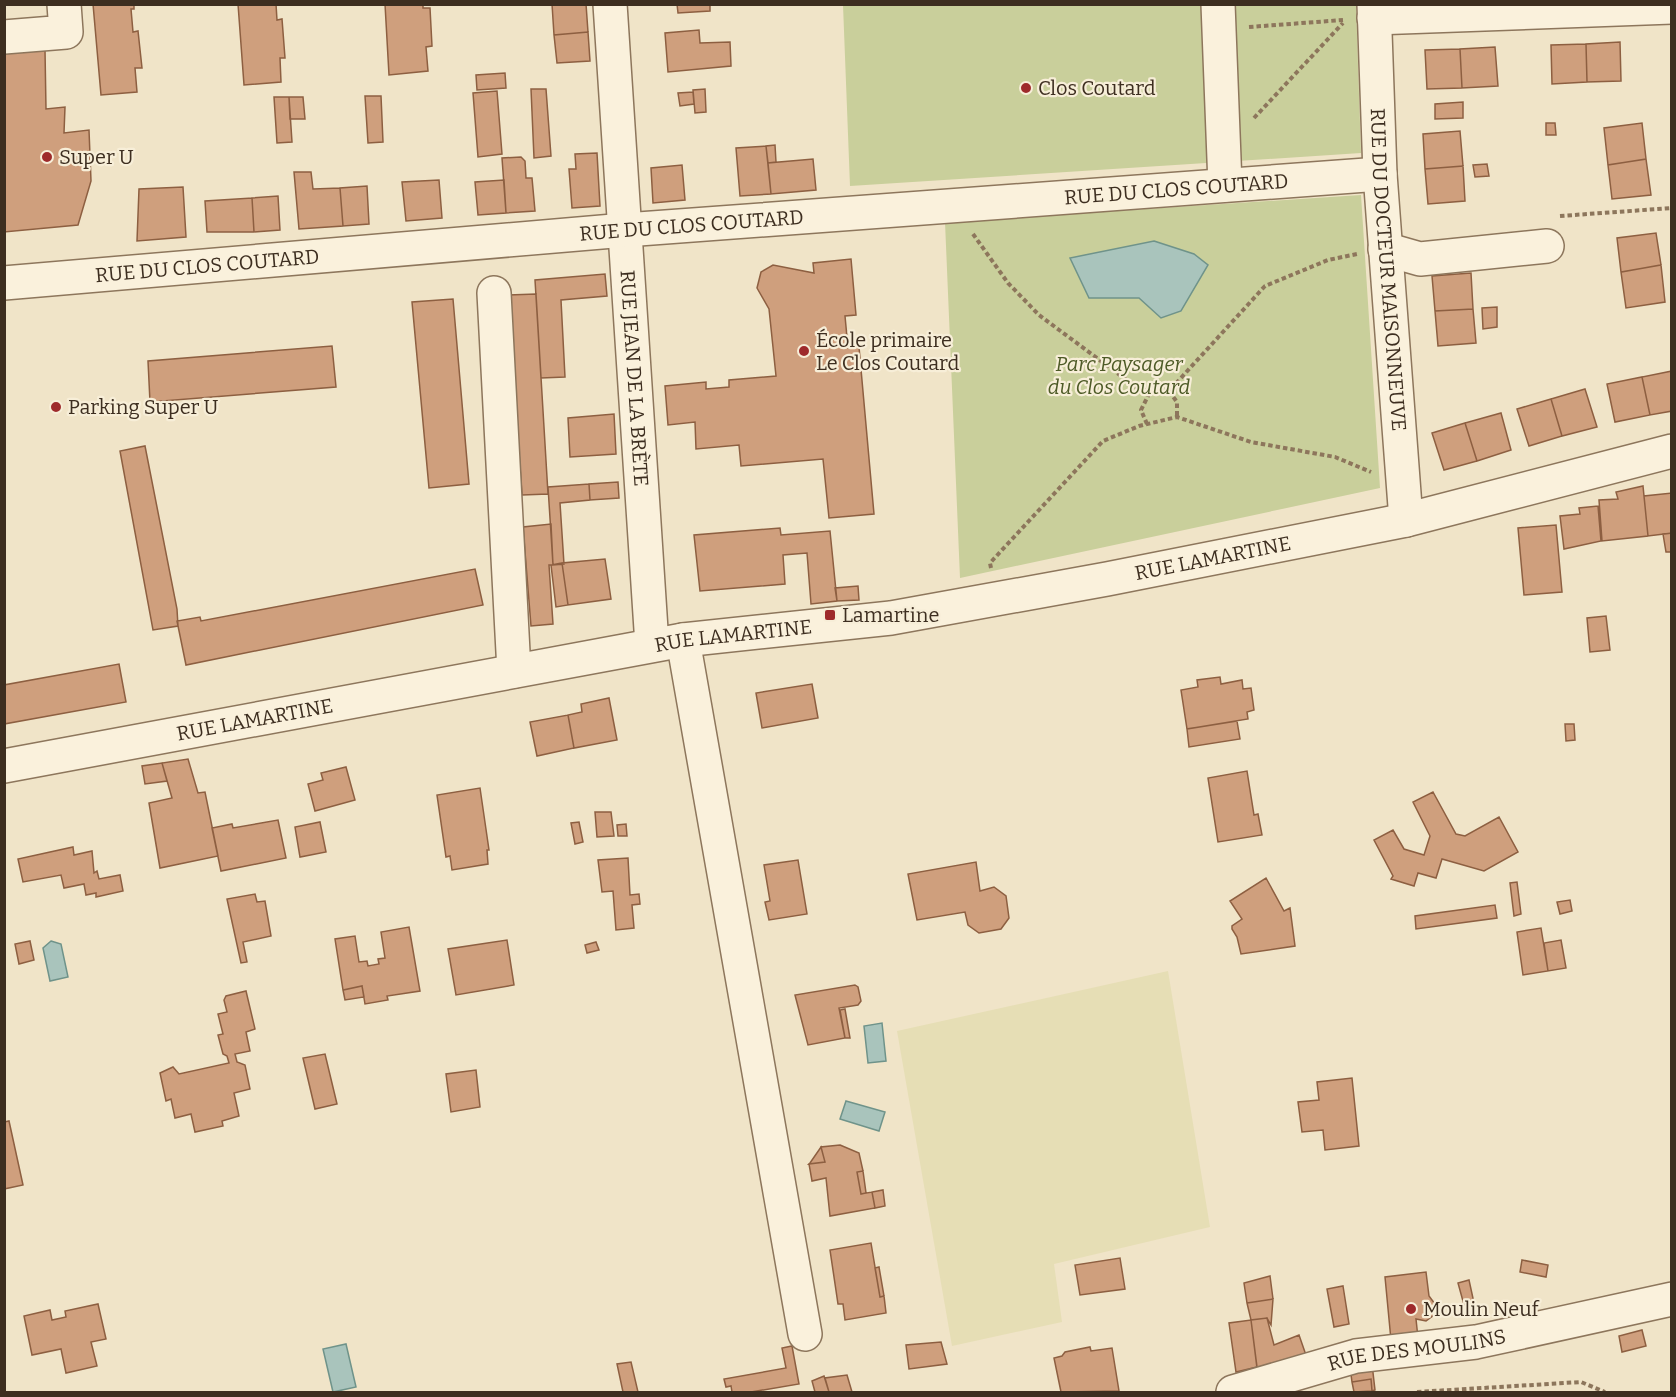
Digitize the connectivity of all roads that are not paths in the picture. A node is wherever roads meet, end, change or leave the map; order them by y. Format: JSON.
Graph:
{"nodes":[{"id":1,"x":64,"y":4,"type":"edge"},
{"id":2,"x":610,"y":4,"type":"edge"},
{"id":3,"x":1671,"y":10,"type":"edge"},
{"id":4,"x":1374,"y":11,"type":"edge"},
{"id":5,"x":1218,"y":17,"type":"edge"},
{"id":6,"x":4,"y":37,"type":"edge"},
{"id":7,"x":1380,"y":174,"type":"junction"},
{"id":8,"x":1225,"y":184,"type":"junction"},
{"id":9,"x":625,"y":230,"type":"junction"},
{"id":10,"x":1547,"y":246,"type":"dead end"},
{"id":11,"x":1385,"y":249,"type":"junction"},
{"id":12,"x":4,"y":283,"type":"edge"},
{"id":13,"x":494,"y":292,"type":"dead end"},
{"id":14,"x":1671,"y":451,"type":"edge"},
{"id":15,"x":1406,"y":520,"type":"junction"},
{"id":16,"x":667,"y":643,"type":"junction"},
{"id":17,"x":514,"y":671,"type":"junction"},
{"id":18,"x":4,"y":766,"type":"edge"},
{"id":19,"x":1671,"y":1299,"type":"edge"},
{"id":20,"x":805,"y":1334,"type":"dead end"},
{"id":21,"x":1233,"y":1392,"type":"edge"}],
"edges":[{"from":1,"to":6,"type":"street"},
{"from":2,"to":9,"type":"street","name":"RUE JEAN DE LA BRÈTE"},
{"from":3,"to":4,"type":"street"},
{"from":4,"to":7,"type":"street","name":"RUE DU DOCTEUR MAISONNEUVE"},
{"from":5,"to":8,"type":"street"},
{"from":7,"to":8,"type":"street","name":"RUE DU CLOS COUTARD"},
{"from":7,"to":11,"type":"street","name":"RUE DU DOCTEUR MAISONNEUVE"},
{"from":8,"to":9,"type":"street","name":"RUE DU CLOS COUTARD"},
{"from":9,"to":12,"type":"street","name":"RUE DU CLOS COUTARD"},
{"from":9,"to":16,"type":"street","name":"RUE JEAN DE LA BRÈTE"},
{"from":10,"to":11,"type":"street"},
{"from":11,"to":15,"type":"street","name":"RUE DU DOCTEUR MAISONNEUVE"},
{"from":13,"to":17,"type":"street"},
{"from":14,"to":15,"type":"street","name":"RUE LAMARTINE"},
{"from":15,"to":16,"type":"street","name":"RUE LAMARTINE"},
{"from":16,"to":17,"type":"street","name":"RUE LAMARTINE"},
{"from":16,"to":20,"type":"street","name":"RUE JEAN DE LA BRÈTE"},
{"from":17,"to":18,"type":"street","name":"RUE LAMARTINE"},
{"from":19,"to":21,"type":"street","name":"RUE DES MOULINS"}]}
